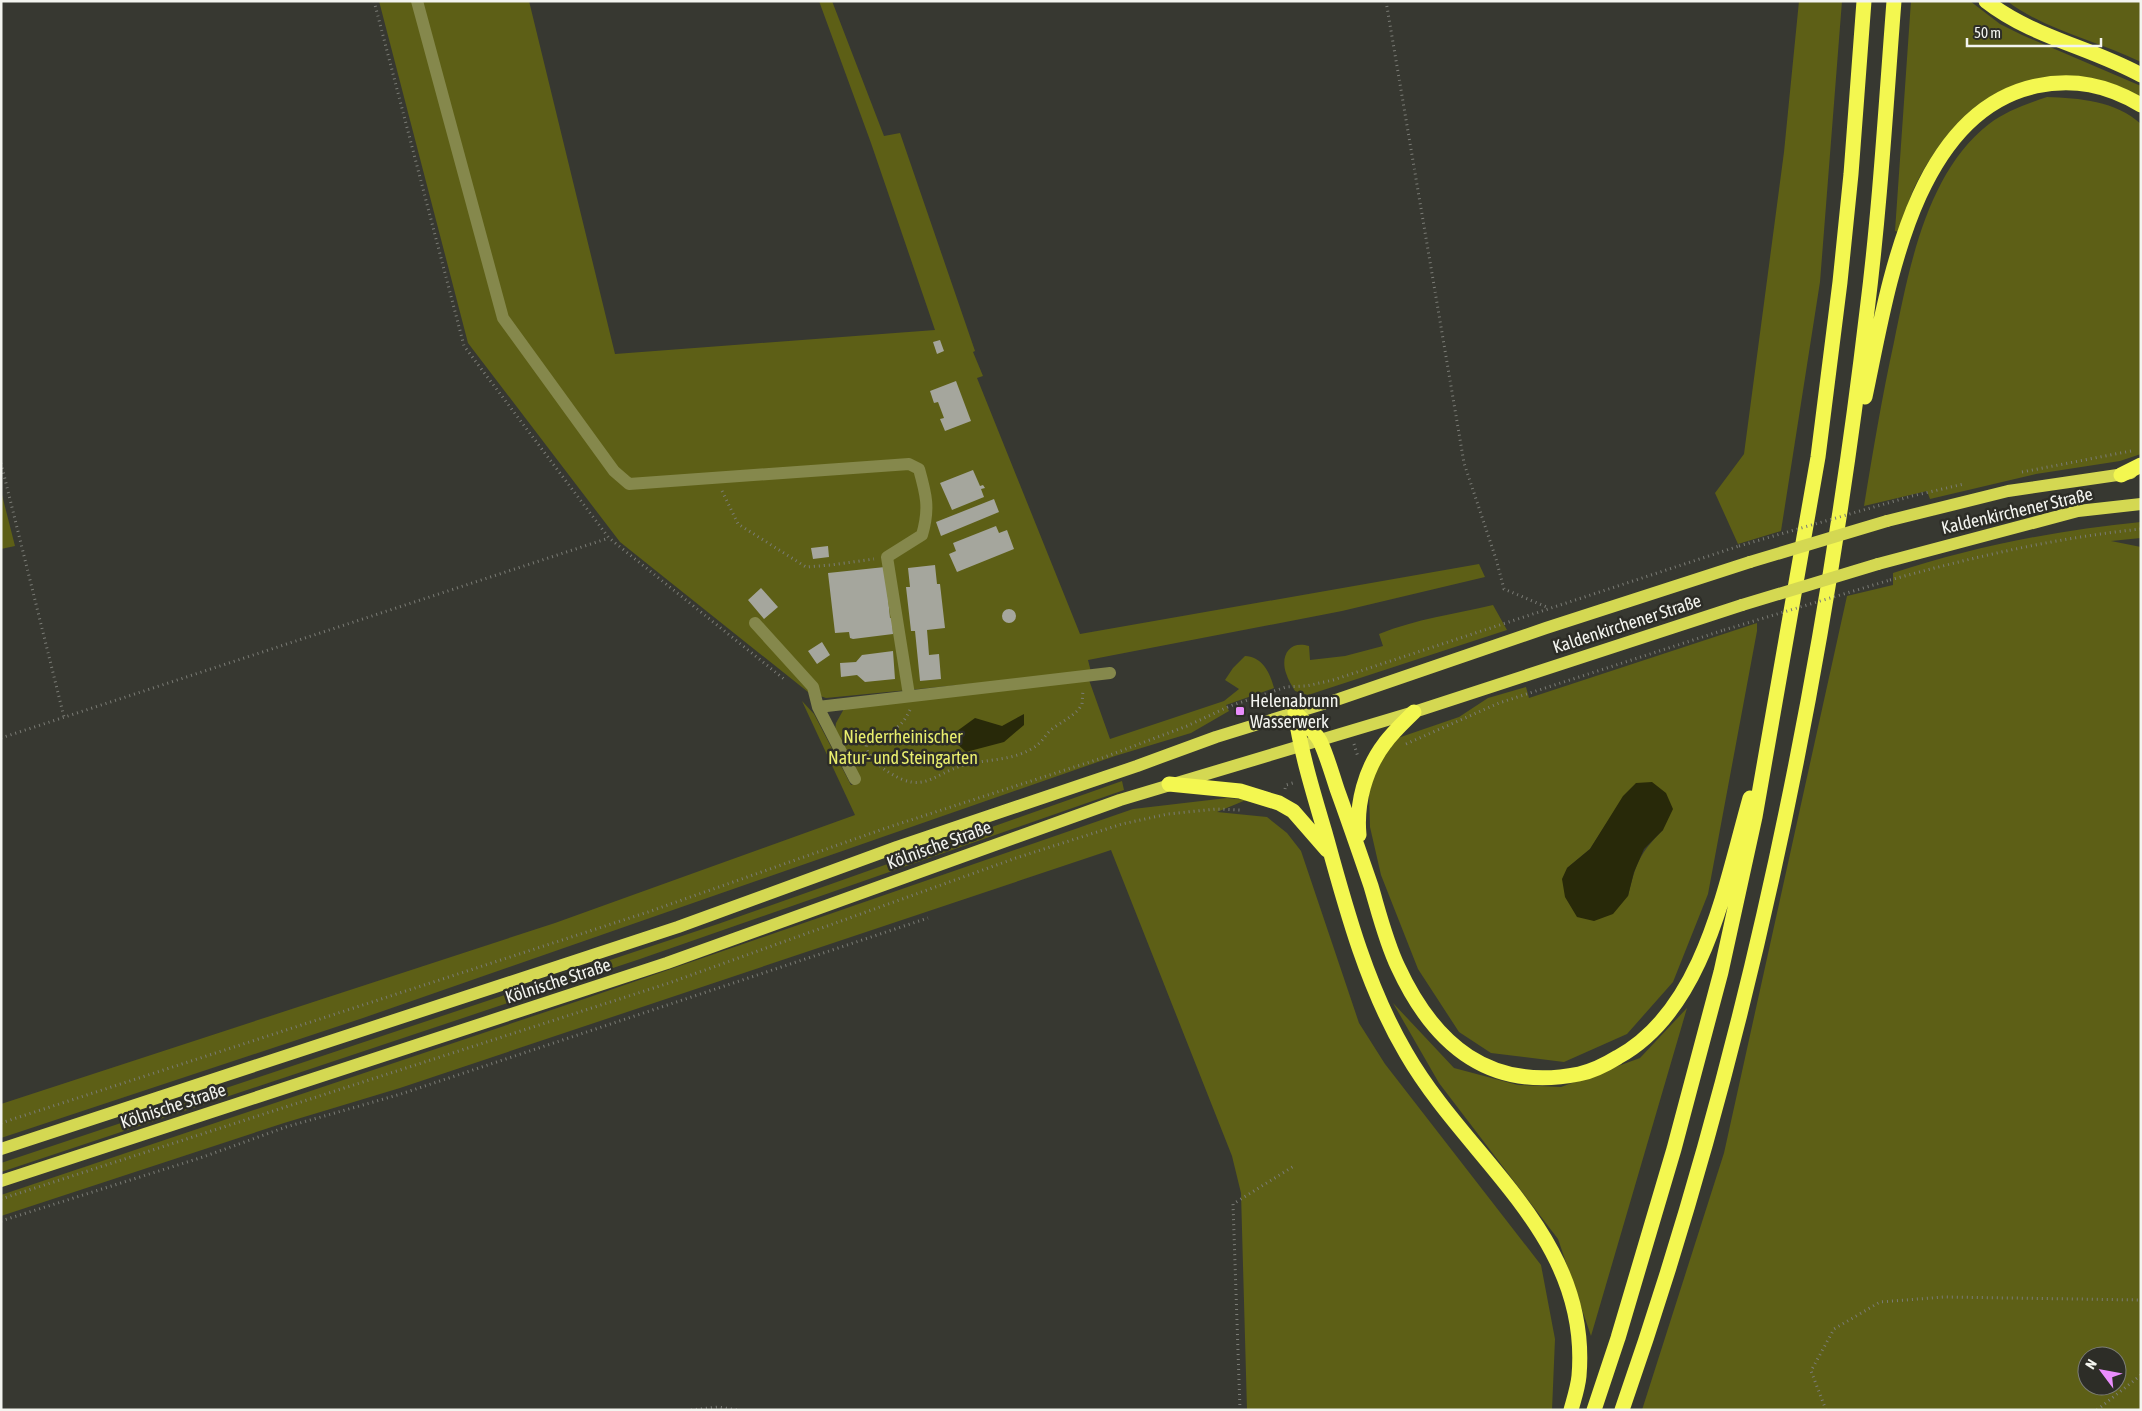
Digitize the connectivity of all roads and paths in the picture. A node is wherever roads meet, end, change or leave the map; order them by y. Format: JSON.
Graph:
{"nodes":[{"id":1,"x":374,"y":1,"type":"edge"},
{"id":2,"x":416,"y":1,"type":"edge"},
{"id":3,"x":1386,"y":1,"type":"edge"},
{"id":4,"x":1864,"y":1,"type":"edge"},
{"id":5,"x":1894,"y":1,"type":"edge"},
{"id":6,"x":1986,"y":1,"type":"edge"},
{"id":7,"x":2141,"y":75,"type":"edge"},
{"id":8,"x":2141,"y":105,"type":"edge"},
{"id":9,"x":1,"y":463,"type":"edge"},
{"id":10,"x":2141,"y":466,"type":"edge"},
{"id":11,"x":2141,"y":472,"type":"edge"},
{"id":12,"x":2121,"y":474,"type":"junction"},
{"id":13,"x":715,"y":477,"type":"junction"},
{"id":14,"x":1912,"y":496,"type":"dead end"},
{"id":15,"x":1842,"y":499,"type":"junction"},
{"id":16,"x":2141,"y":504,"type":"edge"},
{"id":17,"x":2141,"y":529,"type":"edge"},
{"id":18,"x":609,"y":538,"type":"junction"},
{"id":19,"x":888,"y":557,"type":"junction"},
{"id":20,"x":1550,"y":608,"type":"junction"},
{"id":21,"x":755,"y":623,"type":"dead end"},
{"id":22,"x":1110,"y":673,"type":"dead end"},
{"id":23,"x":1084,"y":677,"type":"junction"},
{"id":24,"x":787,"y":682,"type":"dead end"},
{"id":25,"x":909,"y":695,"type":"junction"},
{"id":26,"x":818,"y":707,"type":"junction"},
{"id":27,"x":1295,"y":712,"type":"junction"},
{"id":28,"x":1414,"y":712,"type":"junction"},
{"id":29,"x":64,"y":717,"type":"junction"},
{"id":30,"x":1773,"y":718,"type":"junction"},
{"id":31,"x":1,"y":738,"type":"edge"},
{"id":32,"x":1319,"y":740,"type":"junction"},
{"id":33,"x":1300,"y":745,"type":"junction"},
{"id":34,"x":1401,"y":746,"type":"dead end"},
{"id":35,"x":1137,"y":766,"type":"joint"},
{"id":36,"x":1310,"y":778,"type":"junction"},
{"id":37,"x":855,"y":779,"type":"dead end"},
{"id":38,"x":1169,"y":784,"type":"junction"},
{"id":39,"x":1124,"y":798,"type":"joint"},
{"id":40,"x":1279,"y":803,"type":"junction"},
{"id":41,"x":1246,"y":810,"type":"dead end"},
{"id":42,"x":1361,"y":857,"type":"junction"},
{"id":43,"x":1333,"y":863,"type":"junction"},
{"id":44,"x":928,"y":918,"type":"dead end"},
{"id":45,"x":1,"y":1123,"type":"edge"},
{"id":46,"x":1,"y":1149,"type":"edge"},
{"id":47,"x":1294,"y":1166,"type":"dead end"},
{"id":48,"x":1,"y":1181,"type":"edge"},
{"id":49,"x":1,"y":1200,"type":"edge"},
{"id":50,"x":1,"y":1220,"type":"edge"},
{"id":51,"x":2141,"y":1300,"type":"edge"},
{"id":52,"x":2141,"y":1375,"type":"edge"},
{"id":53,"x":691,"y":1410,"type":"edge"},
{"id":54,"x":738,"y":1410,"type":"edge"},
{"id":55,"x":1240,"y":1410,"type":"edge"},
{"id":56,"x":1572,"y":1410,"type":"edge"},
{"id":57,"x":1594,"y":1410,"type":"edge"},
{"id":58,"x":1622,"y":1410,"type":"edge"},
{"id":59,"x":1826,"y":1410,"type":"edge"},
{"id":60,"x":2097,"y":1410,"type":"edge"}],
"edges":[{"from":1,"to":18,"type":"path"},
{"from":2,"to":13,"type":"lane"},
{"from":3,"to":20,"type":"path"},
{"from":4,"to":30,"type":"highway"},
{"from":5,"to":15,"type":"highway"},
{"from":6,"to":7,"type":"highway"},
{"from":8,"to":15,"type":"highway"},
{"from":9,"to":29,"type":"path"},
{"from":10,"to":12,"type":"highway"},
{"from":11,"to":12,"type":"main road","name":"Kaldenkirchener Straße"},
{"from":12,"to":27,"type":"main road","name":"Kaldenkirchener Straße","bridge":true},
{"from":13,"to":19,"type":"path"},
{"from":13,"to":19,"type":"lane"},
{"from":14,"to":20,"type":"path","bridge":true},
{"from":15,"to":58,"type":"highway"},
{"from":16,"to":28,"type":"main road","name":"Kaldenkirchener Straße","bridge":true},
{"from":17,"to":34,"type":"path","bridge":true},
{"from":18,"to":24,"type":"path"},
{"from":18,"to":29,"type":"path"},
{"from":19,"to":25,"type":"lane"},
{"from":20,"to":45,"type":"path"},
{"from":21,"to":26,"type":"lane"},
{"from":22,"to":23,"type":"lane"},
{"from":23,"to":25,"type":"lane"},
{"from":23,"to":25,"type":"path"},
{"from":25,"to":26,"type":"lane"},
{"from":26,"to":37,"type":"lane"},
{"from":27,"to":32,"type":"highway"},
{"from":27,"to":33,"type":"highway"},
{"from":27,"to":35,"type":"main road","name":"Kaldenkirchener Straße"},
{"from":28,"to":32,"type":"main road","name":"Kaldenkirchener Straße"},
{"from":28,"to":42,"type":"highway"},
{"from":29,"to":31,"type":"path"},
{"from":30,"to":42,"type":"highway"},
{"from":30,"to":57,"type":"highway"},
{"from":32,"to":33,"type":"main road","name":"Kaldenkirchener Straße"},
{"from":32,"to":42,"type":"highway"},
{"from":33,"to":36,"type":"highway"},
{"from":33,"to":38,"type":"main road","name":"Kaldenkirchener Straße"},
{"from":35,"to":46,"type":"main road","name":"Kölnische Straße"},
{"from":36,"to":40,"type":"path"},
{"from":36,"to":43,"type":"highway"},
{"from":38,"to":39,"type":"main road","name":"Kaldenkirchener Straße"},
{"from":38,"to":40,"type":"highway"},
{"from":39,"to":48,"type":"main road","name":"Kölnische Straße"},
{"from":40,"to":43,"type":"highway"},
{"from":41,"to":49,"type":"path"},
{"from":43,"to":56,"type":"highway"},
{"from":44,"to":50,"type":"path"},
{"from":47,"to":55,"type":"path"},
{"from":51,"to":59,"type":"path"},
{"from":52,"to":60,"type":"path"},
{"from":53,"to":54,"type":"path"}]}
